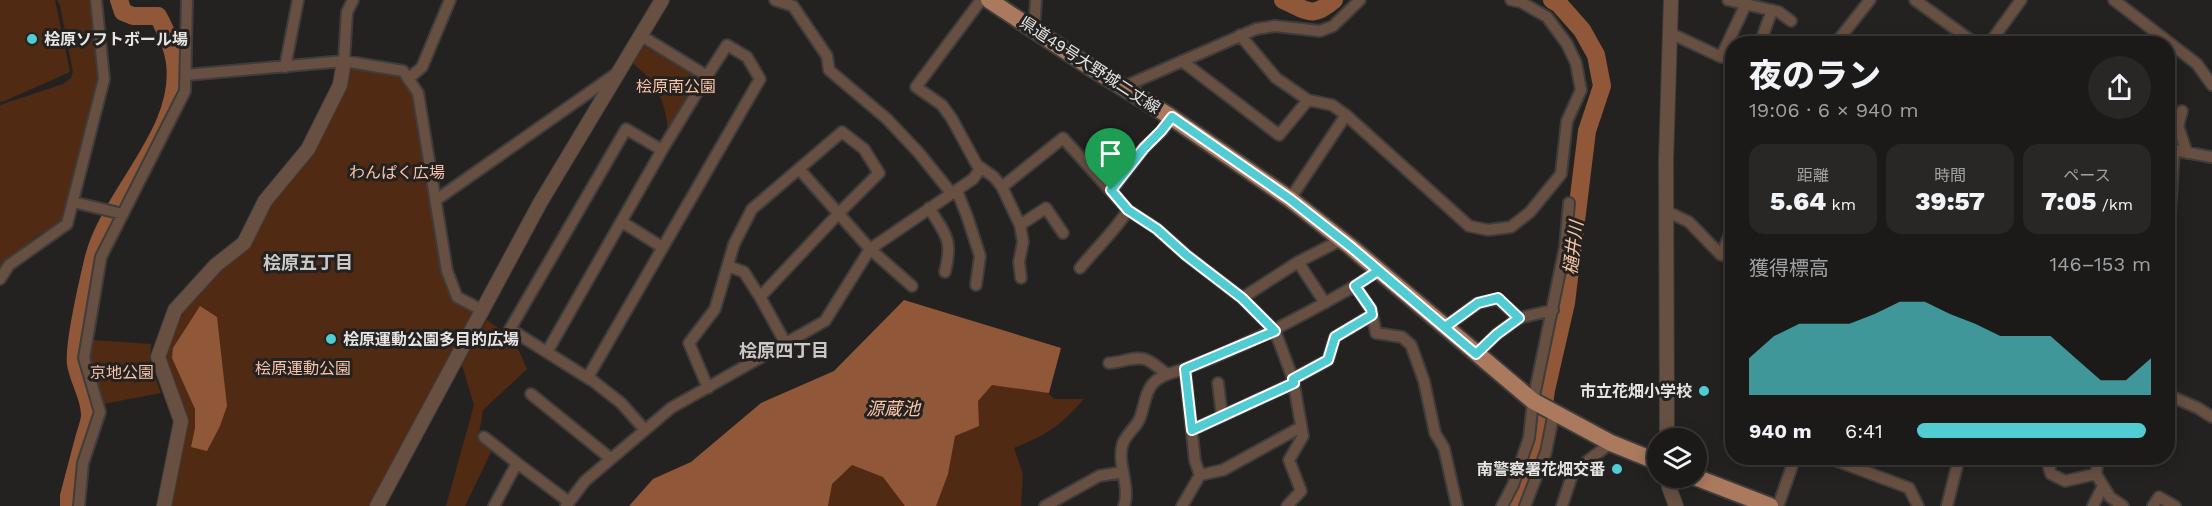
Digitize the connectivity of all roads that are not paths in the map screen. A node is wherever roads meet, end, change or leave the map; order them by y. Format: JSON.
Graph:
{"nodes":[{"id":1,"x":96,"y":0,"type":"edge"},
{"id":2,"x":187,"y":0,"type":"edge"},
{"id":3,"x":298,"y":0,"type":"edge"},
{"id":4,"x":353,"y":0,"type":"edge"},
{"id":5,"x":450,"y":0,"type":"edge"},
{"id":6,"x":662,"y":0,"type":"edge"},
{"id":7,"x":775,"y":0,"type":"edge"},
{"id":8,"x":981,"y":0,"type":"edge"},
{"id":9,"x":989,"y":0,"type":"edge"},
{"id":10,"x":1036,"y":0,"type":"edge"},
{"id":11,"x":1360,"y":0,"type":"edge"},
{"id":12,"x":1511,"y":0,"type":"edge"},
{"id":13,"x":1671,"y":0,"type":"edge"},
{"id":14,"x":1728,"y":0,"type":"edge"},
{"id":15,"x":1870,"y":0,"type":"edge"},
{"id":16,"x":1915,"y":0,"type":"edge"},
{"id":17,"x":2021,"y":0,"type":"edge"},
{"id":18,"x":2114,"y":0,"type":"edge"},
{"id":19,"x":1746,"y":4,"type":"junction"},
{"id":20,"x":1770,"y":6,"type":"edge"},
{"id":21,"x":1791,"y":21,"type":"dead end"},
{"id":22,"x":1034,"y":29,"type":"junction"},
{"id":23,"x":1670,"y":33,"type":"junction"},
{"id":24,"x":640,"y":35,"type":"junction"},
{"id":25,"x":1240,"y":35,"type":"junction"},
{"id":26,"x":1731,"y":36,"type":"edge"},
{"id":27,"x":1762,"y":36,"type":"edge"},
{"id":28,"x":1841,"y":36,"type":"edge"},
{"id":29,"x":1957,"y":36,"type":"edge"},
{"id":30,"x":1995,"y":36,"type":"edge"},
{"id":31,"x":2161,"y":36,"type":"edge"},
{"id":32,"x":2175,"y":47,"type":"edge"},
{"id":33,"x":1725,"y":49,"type":"edge"},
{"id":34,"x":344,"y":61,"type":"junction"},
{"id":35,"x":1182,"y":61,"type":"junction"},
{"id":36,"x":285,"y":66,"type":"junction"},
{"id":37,"x":616,"y":73,"type":"junction"},
{"id":38,"x":186,"y":75,"type":"junction"},
{"id":39,"x":707,"y":76,"type":"junction"},
{"id":40,"x":408,"y":79,"type":"junction"},
{"id":41,"x":2212,"y":85,"type":"edge"},
{"id":42,"x":1123,"y":87,"type":"junction"},
{"id":43,"x":1308,"y":100,"type":"junction"},
{"id":44,"x":2182,"y":111,"type":"dead end"},
{"id":45,"x":1346,"y":115,"type":"junction"},
{"id":46,"x":1172,"y":117,"type":"junction"},
{"id":47,"x":662,"y":150,"type":"junction"},
{"id":48,"x":2175,"y":151,"type":"edge"},
{"id":49,"x":2187,"y":153,"type":"junction"},
{"id":50,"x":2212,"y":157,"type":"edge"},
{"id":51,"x":981,"y":168,"type":"junction"},
{"id":52,"x":799,"y":170,"type":"junction"},
{"id":53,"x":1002,"y":187,"type":"junction"},
{"id":54,"x":1111,"y":190,"type":"junction"},
{"id":55,"x":954,"y":193,"type":"junction"},
{"id":56,"x":1290,"y":199,"type":"junction"},
{"id":57,"x":436,"y":200,"type":"junction"},
{"id":58,"x":73,"y":202,"type":"junction"},
{"id":59,"x":1569,"y":203,"type":"dead end"},
{"id":60,"x":929,"y":208,"type":"junction"},
{"id":61,"x":1128,"y":210,"type":"junction"},
{"id":62,"x":1666,"y":211,"type":"junction"},
{"id":63,"x":840,"y":212,"type":"junction"},
{"id":64,"x":122,"y":214,"type":"junction"},
{"id":65,"x":622,"y":222,"type":"junction"},
{"id":66,"x":1020,"y":225,"type":"junction"},
{"id":67,"x":1063,"y":233,"type":"dead end"},
{"id":68,"x":1341,"y":240,"type":"junction"},
{"id":69,"x":1725,"y":246,"type":"edge"},
{"id":70,"x":662,"y":248,"type":"junction"},
{"id":71,"x":870,"y":249,"type":"junction"},
{"id":72,"x":1298,"y":262,"type":"junction"},
{"id":73,"x":728,"y":266,"type":"junction"},
{"id":74,"x":1080,"y":268,"type":"dead end"},
{"id":75,"x":1378,"y":271,"type":"junction"},
{"id":76,"x":945,"y":272,"type":"dead end"},
{"id":77,"x":1021,"y":278,"type":"dead end"},
{"id":78,"x":0,"y":279,"type":"edge"},
{"id":79,"x":976,"y":285,"type":"dead end"},
{"id":80,"x":912,"y":286,"type":"dead end"},
{"id":81,"x":1355,"y":286,"type":"junction"},
{"id":82,"x":760,"y":297,"type":"junction"},
{"id":83,"x":1242,"y":298,"type":"junction"},
{"id":84,"x":1325,"y":303,"type":"junction"},
{"id":85,"x":482,"y":310,"type":"junction"},
{"id":86,"x":1553,"y":310,"type":"junction"},
{"id":87,"x":1372,"y":315,"type":"junction"},
{"id":88,"x":1519,"y":318,"type":"junction"},
{"id":89,"x":1445,"y":327,"type":"junction"},
{"id":90,"x":1275,"y":331,"type":"junction"},
{"id":91,"x":786,"y":344,"type":"junction"},
{"id":92,"x":547,"y":352,"type":"junction"},
{"id":93,"x":1476,"y":354,"type":"junction"},
{"id":94,"x":1109,"y":363,"type":"dead end"},
{"id":95,"x":1185,"y":369,"type":"junction"},
{"id":96,"x":1167,"y":374,"type":"junction"},
{"id":97,"x":592,"y":380,"type":"junction"},
{"id":98,"x":1293,"y":381,"type":"junction"},
{"id":99,"x":1218,"y":383,"type":"dead end"},
{"id":100,"x":708,"y":388,"type":"junction"},
{"id":101,"x":531,"y":394,"type":"dead end"},
{"id":102,"x":2175,"y":398,"type":"edge"},
{"id":103,"x":1533,"y":400,"type":"junction"},
{"id":104,"x":1554,"y":412,"type":"junction"},
{"id":105,"x":1222,"y":416,"type":"junction"},
{"id":106,"x":2212,"y":417,"type":"edge"},
{"id":107,"x":1301,"y":427,"type":"junction"},
{"id":108,"x":1667,"y":428,"type":"edge"},
{"id":109,"x":645,"y":430,"type":"junction"},
{"id":110,"x":1192,"y":430,"type":"junction"},
{"id":111,"x":484,"y":437,"type":"dead end"},
{"id":112,"x":1611,"y":443,"type":"junction"},
{"id":113,"x":610,"y":458,"type":"junction"},
{"id":114,"x":1647,"y":458,"type":"edge"},
{"id":115,"x":517,"y":463,"type":"junction"},
{"id":116,"x":1793,"y":465,"type":"edge"},
{"id":117,"x":1848,"y":465,"type":"edge"},
{"id":118,"x":1957,"y":465,"type":"edge"},
{"id":119,"x":2050,"y":465,"type":"edge"},
{"id":120,"x":2097,"y":465,"type":"edge"},
{"id":121,"x":1123,"y":472,"type":"junction"},
{"id":122,"x":2096,"y":474,"type":"junction"},
{"id":123,"x":1200,"y":475,"type":"junction"},
{"id":124,"x":1707,"y":482,"type":"edge"},
{"id":125,"x":2103,"y":486,"type":"junction"},
{"id":126,"x":1669,"y":488,"type":"edge"},
{"id":127,"x":568,"y":504,"type":"edge"},
{"id":128,"x":79,"y":506,"type":"edge"},
{"id":129,"x":164,"y":506,"type":"edge"},
{"id":130,"x":377,"y":506,"type":"edge"},
{"id":131,"x":494,"y":506,"type":"edge"},
{"id":132,"x":1045,"y":506,"type":"edge"},
{"id":133,"x":1124,"y":506,"type":"edge"},
{"id":134,"x":1182,"y":506,"type":"edge"},
{"id":135,"x":1287,"y":506,"type":"edge"},
{"id":136,"x":1457,"y":506,"type":"edge"},
{"id":137,"x":1502,"y":506,"type":"edge"},
{"id":138,"x":1526,"y":506,"type":"edge"},
{"id":139,"x":1562,"y":506,"type":"edge"},
{"id":140,"x":1676,"y":506,"type":"edge"},
{"id":141,"x":1770,"y":506,"type":"edge"},
{"id":142,"x":1778,"y":506,"type":"edge"},
{"id":143,"x":1918,"y":506,"type":"edge"},
{"id":144,"x":1947,"y":506,"type":"edge"},
{"id":145,"x":2093,"y":506,"type":"edge"},
{"id":146,"x":2123,"y":506,"type":"edge"},
{"id":147,"x":2153,"y":506,"type":"edge"},
{"id":148,"x":2175,"y":506,"type":"edge"}],
"edges":[{"from":1,"to":58,"type":"street"},
{"from":2,"to":38,"type":"street"},
{"from":3,"to":36,"type":"street"},
{"from":4,"to":34,"type":"street"},
{"from":5,"to":40,"type":"street"},
{"from":6,"to":24,"type":"street"},
{"from":7,"to":55,"type":"street"},
{"from":8,"to":51,"type":"street"},
{"from":9,"to":22,"type":"main road","name":"県道49号大野城二丈線"},
{"from":10,"to":22,"type":"street"},
{"from":11,"to":25,"type":"street"},
{"from":12,"to":45,"type":"street"},
{"from":13,"to":23,"type":"street"},
{"from":14,"to":19,"type":"street"},
{"from":15,"to":28,"type":"street"},
{"from":16,"to":29,"type":"street"},
{"from":17,"to":30,"type":"street"},
{"from":18,"to":31,"type":"street"},
{"from":19,"to":20,"type":"street"},
{"from":19,"to":26,"type":"street"},
{"from":20,"to":21,"type":"street"},
{"from":20,"to":27,"type":"street"},
{"from":22,"to":42,"type":"main road","name":"県道49号大野城二丈線"},
{"from":23,"to":33,"type":"street"},
{"from":23,"to":62,"type":"street"},
{"from":24,"to":37,"type":"street"},
{"from":24,"to":39,"type":"street"},
{"from":25,"to":35,"type":"street"},
{"from":25,"to":43,"type":"street"},
{"from":32,"to":41,"type":"street"},
{"from":34,"to":36,"type":"street"},
{"from":34,"to":40,"type":"street"},
{"from":34,"to":129,"type":"street"},
{"from":35,"to":42,"type":"street"},
{"from":35,"to":43,"type":"street"},
{"from":36,"to":38,"type":"street"},
{"from":37,"to":57,"type":"street"},
{"from":37,"to":85,"type":"street"},
{"from":38,"to":64,"type":"street"},
{"from":39,"to":47,"type":"street"},
{"from":39,"to":70,"type":"street"},
{"from":40,"to":57,"type":"street"},
{"from":42,"to":46,"type":"main road","name":"県道49号大野城二丈線"},
{"from":43,"to":45,"type":"street"},
{"from":44,"to":49,"type":"street"},
{"from":45,"to":56,"type":"street"},
{"from":46,"to":54,"type":"street"},
{"from":46,"to":56,"type":"main road","name":"県道49号大野城二丈線"},
{"from":47,"to":65,"type":"street"},
{"from":47,"to":92,"type":"street"},
{"from":48,"to":49,"type":"street"},
{"from":49,"to":50,"type":"street"},
{"from":51,"to":53,"type":"street"},
{"from":51,"to":55,"type":"street"},
{"from":52,"to":63,"type":"street"},
{"from":52,"to":63,"type":"street"},
{"from":52,"to":73,"type":"street"},
{"from":53,"to":54,"type":"street"},
{"from":53,"to":66,"type":"street"},
{"from":54,"to":61,"type":"street"},
{"from":55,"to":60,"type":"street"},
{"from":55,"to":79,"type":"street"},
{"from":56,"to":68,"type":"main road","name":"県道49号大野城二丈線"},
{"from":57,"to":85,"type":"street"},
{"from":58,"to":64,"type":"street"},
{"from":58,"to":78,"type":"street"},
{"from":59,"to":86,"type":"street"},
{"from":60,"to":71,"type":"street"},
{"from":60,"to":76,"type":"street"},
{"from":61,"to":74,"type":"street"},
{"from":61,"to":83,"type":"street"},
{"from":62,"to":69,"type":"street"},
{"from":62,"to":108,"type":"street"},
{"from":63,"to":71,"type":"street"},
{"from":63,"to":82,"type":"street"},
{"from":64,"to":128,"type":"street"},
{"from":65,"to":70,"type":"street"},
{"from":65,"to":92,"type":"street"},
{"from":66,"to":67,"type":"street"},
{"from":66,"to":77,"type":"street"},
{"from":68,"to":72,"type":"street"},
{"from":68,"to":75,"type":"main road","name":"県道49号大野城二丈線"},
{"from":70,"to":97,"type":"street"},
{"from":71,"to":80,"type":"street"},
{"from":71,"to":91,"type":"street"},
{"from":72,"to":83,"type":"street"},
{"from":72,"to":84,"type":"street"},
{"from":73,"to":82,"type":"street"},
{"from":73,"to":100,"type":"street"},
{"from":75,"to":81,"type":"street"},
{"from":75,"to":89,"type":"main road","name":"県道49号大野城二丈線"},
{"from":81,"to":84,"type":"street"},
{"from":81,"to":87,"type":"street"},
{"from":82,"to":91,"type":"street"},
{"from":83,"to":90,"type":"street"},
{"from":84,"to":90,"type":"street"},
{"from":85,"to":130,"type":"street"},
{"from":86,"to":88,"type":"street"},
{"from":86,"to":103,"type":"street"},
{"from":87,"to":98,"type":"street"},
{"from":87,"to":136,"type":"street"},
{"from":88,"to":89,"type":"street"},
{"from":88,"to":93,"type":"street"},
{"from":89,"to":93,"type":"main road","name":"県道49号大野城二丈線"},
{"from":90,"to":95,"type":"street"},
{"from":90,"to":98,"type":"street"},
{"from":91,"to":100,"type":"street"},
{"from":92,"to":97,"type":"street"},
{"from":93,"to":103,"type":"main road","name":"県道49号大野城二丈線"},
{"from":94,"to":96,"type":"street"},
{"from":95,"to":96,"type":"street"},
{"from":95,"to":110,"type":"street"},
{"from":96,"to":121,"type":"street"},
{"from":97,"to":109,"type":"street"},
{"from":98,"to":105,"type":"street"},
{"from":98,"to":107,"type":"street"},
{"from":99,"to":105,"type":"street"},
{"from":100,"to":109,"type":"street"},
{"from":101,"to":113,"type":"street"},
{"from":102,"to":106,"type":"street"},
{"from":103,"to":104,"type":"main road","name":"県道49号大野城二丈線"},
{"from":103,"to":137,"type":"street"},
{"from":104,"to":112,"type":"main road","name":"県道49号大野城二丈線"},
{"from":104,"to":138,"type":"street"},
{"from":105,"to":110,"type":"street"},
{"from":107,"to":123,"type":"street"},
{"from":107,"to":135,"type":"street"},
{"from":109,"to":113,"type":"street"},
{"from":110,"to":123,"type":"street"},
{"from":111,"to":115,"type":"street"},
{"from":112,"to":114,"type":"main road","name":"県道49号大野城二丈線"},
{"from":112,"to":139,"type":"street"},
{"from":113,"to":127,"type":"street"},
{"from":115,"to":127,"type":"street"},
{"from":115,"to":131,"type":"street"},
{"from":116,"to":142,"type":"street"},
{"from":117,"to":143,"type":"street"},
{"from":118,"to":144,"type":"street"},
{"from":119,"to":122,"type":"street"},
{"from":120,"to":122,"type":"street"},
{"from":121,"to":132,"type":"street"},
{"from":121,"to":133,"type":"street"},
{"from":122,"to":125,"type":"street"},
{"from":123,"to":134,"type":"street"},
{"from":124,"to":141,"type":"main road"},
{"from":125,"to":145,"type":"street"},
{"from":125,"to":146,"type":"street"},
{"from":126,"to":140,"type":"street"},
{"from":147,"to":148,"type":"street"}]}
